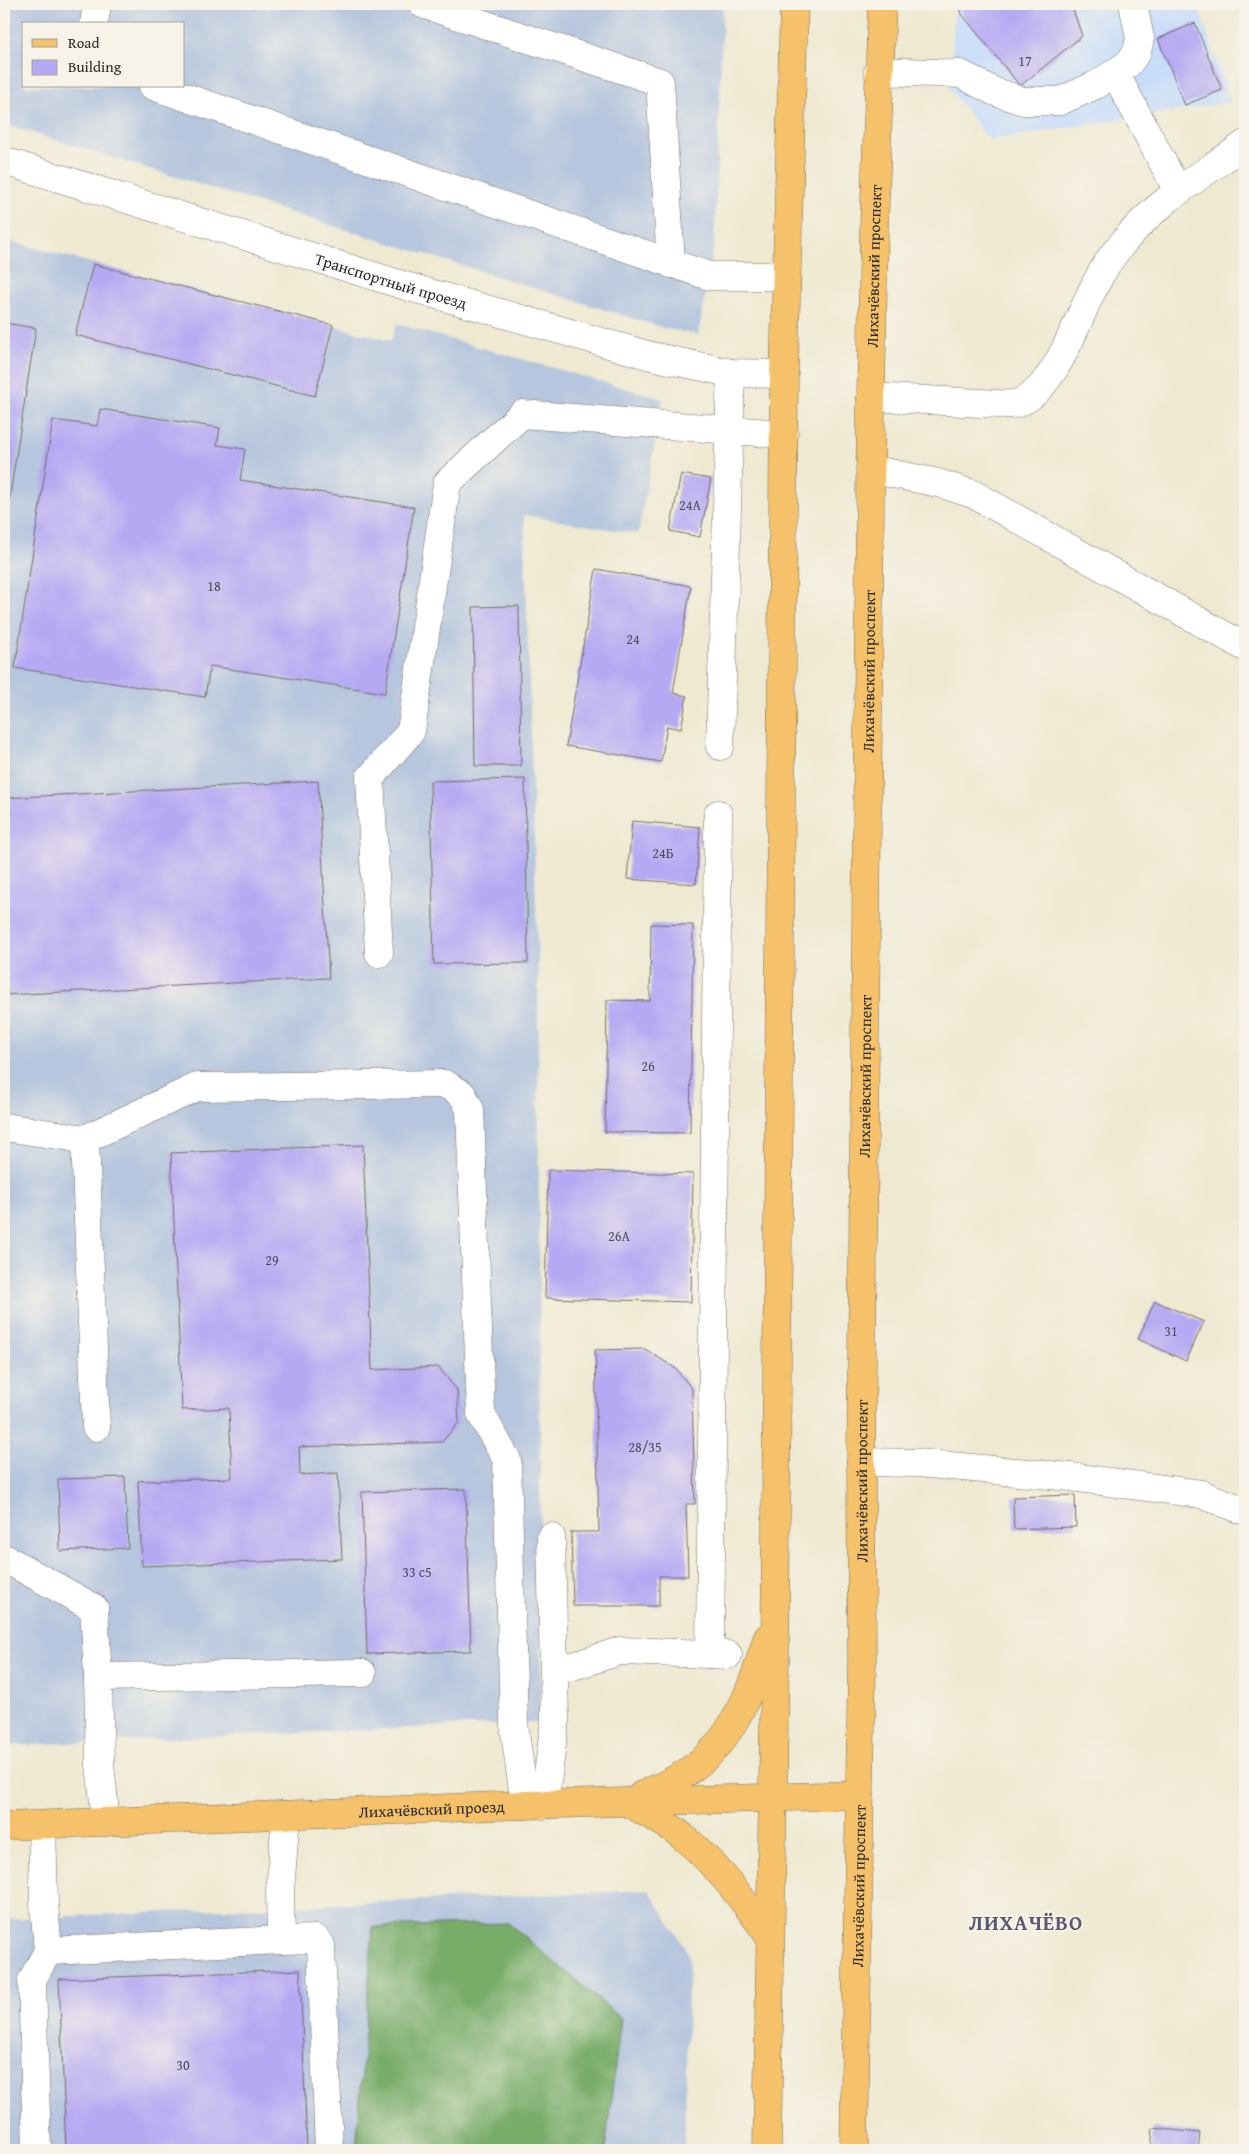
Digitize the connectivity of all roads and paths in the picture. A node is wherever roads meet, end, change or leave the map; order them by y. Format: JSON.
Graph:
{"nodes":[{"id":1,"x":97,"y":4,"type":"edge"},
{"id":2,"x":422,"y":4,"type":"edge"},
{"id":3,"x":794,"y":4,"type":"edge"},
{"id":4,"x":882,"y":4,"type":"edge"},
{"id":5,"x":1132,"y":4,"type":"edge"},
{"id":6,"x":94,"y":22,"type":"edge"},
{"id":7,"x":878,"y":71,"type":"junction"},
{"id":8,"x":1115,"y":73,"type":"junction"},
{"id":9,"x":159,"y":88,"type":"edge"},
{"id":10,"x":1245,"y":144,"type":"edge"},
{"id":11,"x":4,"y":164,"type":"edge"},
{"id":12,"x":1178,"y":191,"type":"junction"},
{"id":13,"x":671,"y":264,"type":"junction"},
{"id":14,"x":786,"y":276,"type":"junction"},
{"id":15,"x":731,"y":373,"type":"junction"},
{"id":16,"x":784,"y":374,"type":"junction"},
{"id":17,"x":871,"y":397,"type":"junction"},
{"id":18,"x":730,"y":430,"type":"junction"},
{"id":19,"x":784,"y":434,"type":"junction"},
{"id":20,"x":870,"y":469,"type":"junction"},
{"id":21,"x":1245,"y":647,"type":"edge"},
{"id":22,"x":720,"y":746,"type":"dead end"},
{"id":23,"x":718,"y":814,"type":"dead end"},
{"id":24,"x":379,"y":953,"type":"dead end"},
{"id":25,"x":4,"y":1128,"type":"edge"},
{"id":26,"x":85,"y":1139,"type":"junction"},
{"id":27,"x":96,"y":1427,"type":"dead end"},
{"id":28,"x":861,"y":1462,"type":"junction"},
{"id":29,"x":1245,"y":1511,"type":"edge"},
{"id":30,"x":551,"y":1538,"type":"dead end"},
{"id":31,"x":4,"y":1558,"type":"edge"},
{"id":32,"x":774,"y":1621,"type":"junction"},
{"id":33,"x":555,"y":1667,"type":"junction"},
{"id":34,"x":362,"y":1673,"type":"dead end"},
{"id":35,"x":98,"y":1677,"type":"junction"},
{"id":36,"x":860,"y":1795,"type":"junction"},
{"id":37,"x":772,"y":1797,"type":"junction"},
{"id":38,"x":627,"y":1802,"type":"junction"},
{"id":39,"x":534,"y":1805,"type":"junction"},
{"id":40,"x":286,"y":1815,"type":"junction"},
{"id":41,"x":106,"y":1822,"type":"junction"},
{"id":42,"x":42,"y":1825,"type":"junction"},
{"id":43,"x":4,"y":1826,"type":"edge"},
{"id":44,"x":770,"y":1938,"type":"junction"},
{"id":45,"x":281,"y":1940,"type":"junction"},
{"id":46,"x":48,"y":1951,"type":"junction"},
{"id":47,"x":37,"y":2150,"type":"edge"},
{"id":48,"x":329,"y":2150,"type":"edge"},
{"id":49,"x":767,"y":2150,"type":"edge"},
{"id":50,"x":854,"y":2150,"type":"edge"}],
"edges":[{"from":1,"to":6,"type":"street"},
{"from":2,"to":13,"type":"street"},
{"from":3,"to":14,"type":"main road"},
{"from":4,"to":7,"type":"main road","name":"Лихачёвский проспект"},
{"from":5,"to":8,"type":"street"},
{"from":7,"to":8,"type":"street"},
{"from":7,"to":17,"type":"main road","name":"Лихачёвский проспект"},
{"from":8,"to":12,"type":"street"},
{"from":9,"to":13,"type":"street"},
{"from":10,"to":12,"type":"street"},
{"from":11,"to":15,"type":"street","name":"Транспортный проезд"},
{"from":12,"to":17,"type":"street"},
{"from":13,"to":14,"type":"street"},
{"from":14,"to":16,"type":"main road"},
{"from":15,"to":16,"type":"street","name":"Транспортный проезд"},
{"from":15,"to":18,"type":"street"},
{"from":16,"to":19,"type":"main road"},
{"from":17,"to":20,"type":"main road","name":"Лихачёвский проспект"},
{"from":18,"to":19,"type":"street"},
{"from":18,"to":22,"type":"street"},
{"from":18,"to":24,"type":"street"},
{"from":19,"to":32,"type":"main road"},
{"from":20,"to":21,"type":"street"},
{"from":20,"to":28,"type":"main road","name":"Лихачёвский проспект"},
{"from":23,"to":33,"type":"street"},
{"from":25,"to":26,"type":"street"},
{"from":26,"to":27,"type":"street"},
{"from":26,"to":39,"type":"street"},
{"from":28,"to":29,"type":"street"},
{"from":28,"to":36,"type":"main road","name":"Лихачёвский проспект"},
{"from":30,"to":33,"type":"street"},
{"from":31,"to":35,"type":"street"},
{"from":32,"to":37,"type":"main road"},
{"from":32,"to":38,"type":"main road"},
{"from":33,"to":39,"type":"street"},
{"from":34,"to":35,"type":"street"},
{"from":35,"to":41,"type":"street"},
{"from":36,"to":37,"type":"main road","name":"Лихачёвский проезд"},
{"from":36,"to":50,"type":"main road","name":"Лихачёвский проспект"},
{"from":37,"to":38,"type":"main road","name":"Лихачёвский проезд"},
{"from":37,"to":44,"type":"main road"},
{"from":38,"to":39,"type":"main road","name":"Лихачёвский проезд"},
{"from":38,"to":44,"type":"main road"},
{"from":39,"to":40,"type":"main road","name":"Лихачёвский проезд"},
{"from":40,"to":41,"type":"main road","name":"Лихачёвский проезд"},
{"from":40,"to":45,"type":"street"},
{"from":41,"to":42,"type":"main road","name":"Лихачёвский проезд"},
{"from":42,"to":43,"type":"main road","name":"Лихачёвский проезд"},
{"from":42,"to":46,"type":"street"},
{"from":44,"to":49,"type":"main road"},
{"from":45,"to":46,"type":"street"},
{"from":45,"to":48,"type":"street"},
{"from":46,"to":47,"type":"street"}]}
